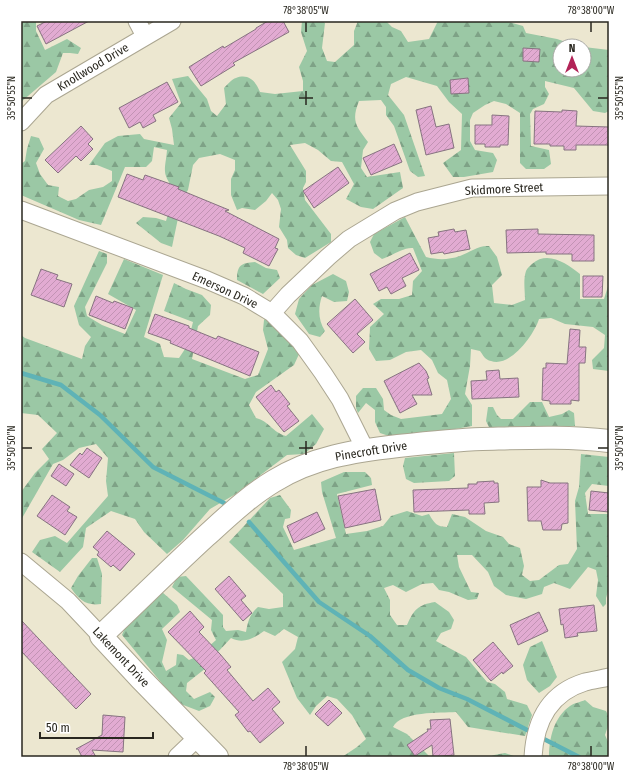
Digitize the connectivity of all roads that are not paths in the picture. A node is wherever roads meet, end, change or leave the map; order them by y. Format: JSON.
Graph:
{"nodes":[{"id":1,"x":136,"y":21,"type":"edge"},
{"id":2,"x":172,"y":21,"type":"edge"},
{"id":3,"x":145,"y":36,"type":"junction"},
{"id":4,"x":21,"y":122,"type":"edge"},
{"id":5,"x":609,"y":186,"type":"edge"},
{"id":6,"x":21,"y":210,"type":"edge"},
{"id":7,"x":272,"y":313,"type":"junction"},
{"id":8,"x":609,"y":441,"type":"edge"},
{"id":9,"x":365,"y":449,"type":"junction"},
{"id":10,"x":21,"y":562,"type":"edge"},
{"id":11,"x":101,"y":636,"type":"junction"},
{"id":12,"x":609,"y":677,"type":"edge"},
{"id":13,"x":198,"y":737,"type":"junction"},
{"id":14,"x":177,"y":757,"type":"edge"},
{"id":15,"x":217,"y":757,"type":"edge"},
{"id":16,"x":533,"y":757,"type":"edge"}],
"edges":[{"from":1,"to":3,"type":"street"},
{"from":2,"to":3,"type":"street","name":"Knollwood Drive"},
{"from":3,"to":4,"type":"street","name":"Knollwood Drive"},
{"from":5,"to":7,"type":"street","name":"Skidmore Street"},
{"from":6,"to":7,"type":"street","name":"Emerson Drive"},
{"from":7,"to":9,"type":"street","name":"Emerson Drive"},
{"from":8,"to":9,"type":"street","name":"Pinecroft Drive"},
{"from":9,"to":11,"type":"street","name":"Pinecroft Drive"},
{"from":10,"to":11,"type":"street","name":"Lakemont Drive"},
{"from":11,"to":13,"type":"street","name":"Lakemont Drive"},
{"from":12,"to":16,"type":"street"},
{"from":13,"to":14,"type":"street"},
{"from":13,"to":15,"type":"street","name":"Lakemont Drive"}]}
